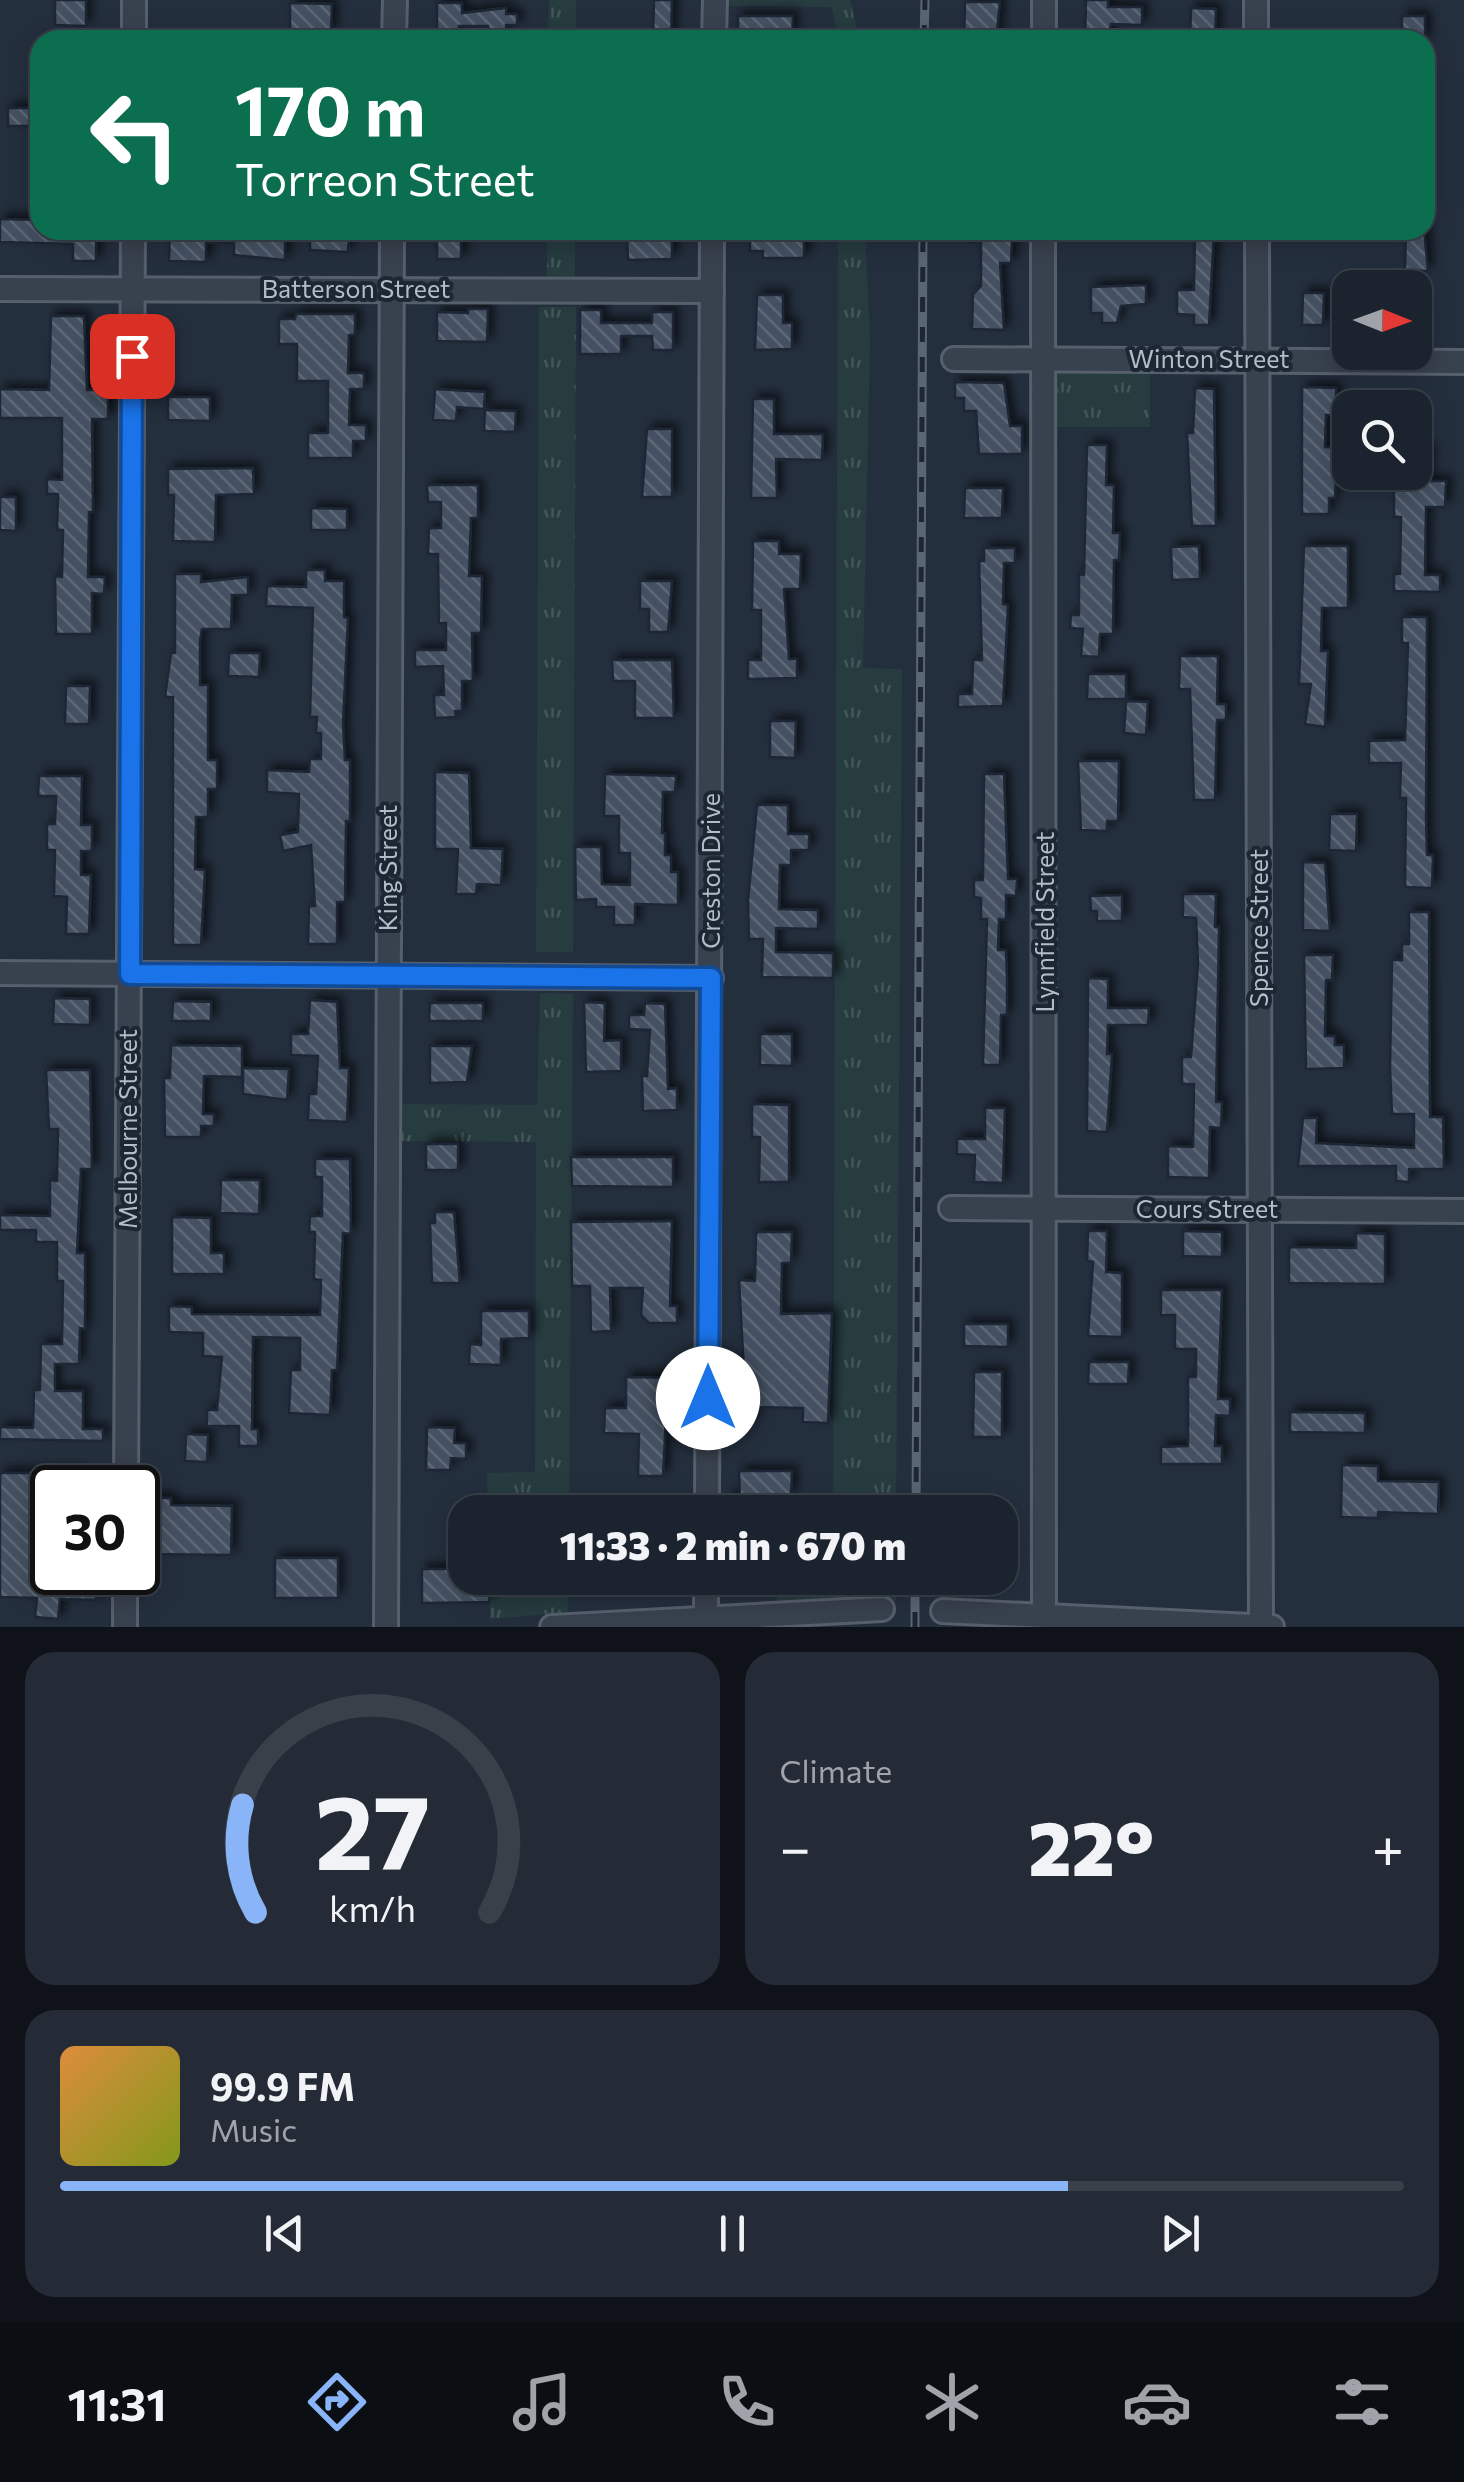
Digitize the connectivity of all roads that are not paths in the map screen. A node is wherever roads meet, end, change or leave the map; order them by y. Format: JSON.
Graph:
{"nodes":[{"id":1,"x":134,"y":0,"type":"edge"},
{"id":2,"x":394,"y":0,"type":"edge"},
{"id":3,"x":715,"y":0,"type":"edge"},
{"id":4,"x":1044,"y":0,"type":"edge"},
{"id":5,"x":1256,"y":0,"type":"edge"},
{"id":6,"x":134,"y":30,"type":"edge"},
{"id":7,"x":394,"y":30,"type":"edge"},
{"id":8,"x":714,"y":30,"type":"edge"},
{"id":9,"x":1044,"y":30,"type":"edge"},
{"id":10,"x":1256,"y":30,"type":"edge"},
{"id":11,"x":133,"y":240,"type":"edge"},
{"id":12,"x":392,"y":240,"type":"edge"},
{"id":13,"x":712,"y":240,"type":"edge"},
{"id":14,"x":1044,"y":240,"type":"edge"},
{"id":15,"x":1257,"y":240,"type":"edge"},
{"id":16,"x":132,"y":288,"type":"junction"},
{"id":17,"x":0,"y":289,"type":"edge"},
{"id":18,"x":391,"y":289,"type":"junction"},
{"id":19,"x":712,"y":292,"type":"junction"},
{"id":20,"x":954,"y":359,"type":"dead end"},
{"id":21,"x":1043,"y":359,"type":"junction"},
{"id":22,"x":1257,"y":359,"type":"junction"},
{"id":23,"x":1464,"y":362,"type":"edge"},
{"id":24,"x":0,"y":973,"type":"edge"},
{"id":25,"x":130,"y":974,"type":"junction"},
{"id":26,"x":387,"y":976,"type":"junction"},
{"id":27,"x":711,"y":978,"type":"junction"},
{"id":28,"x":951,"y":1208,"type":"dead end"},
{"id":29,"x":1047,"y":1208,"type":"junction"},
{"id":30,"x":1258,"y":1209,"type":"junction"},
{"id":31,"x":1464,"y":1211,"type":"edge"},
{"id":32,"x":126,"y":1465,"type":"edge"},
{"id":33,"x":706,"y":1495,"type":"edge"},
{"id":34,"x":125,"y":1595,"type":"edge"},
{"id":35,"x":706,"y":1595,"type":"edge"},
{"id":36,"x":882,"y":1609,"type":"dead end"},
{"id":37,"x":943,"y":1611,"type":"dead end"},
{"id":38,"x":1044,"y":1615,"type":"junction"},
{"id":39,"x":706,"y":1618,"type":"junction"},
{"id":40,"x":1261,"y":1626,"type":"edge"},
{"id":41,"x":124,"y":1627,"type":"edge"},
{"id":42,"x":386,"y":1627,"type":"edge"},
{"id":43,"x":552,"y":1627,"type":"edge"},
{"id":44,"x":1276,"y":1627,"type":"edge"}],
"edges":[{"from":1,"to":6,"type":"street"},
{"from":2,"to":7,"type":"street"},
{"from":3,"to":8,"type":"street"},
{"from":4,"to":9,"type":"street"},
{"from":5,"to":10,"type":"street"},
{"from":11,"to":16,"type":"street","name":"Melbourne Street"},
{"from":12,"to":18,"type":"street","name":"King Street"},
{"from":13,"to":19,"type":"street","name":"Creston Drive"},
{"from":14,"to":21,"type":"street","name":"Lynnfield Street"},
{"from":15,"to":22,"type":"street","name":"Spence Street"},
{"from":16,"to":17,"type":"street","name":"Batterson Street"},
{"from":16,"to":18,"type":"street","name":"Batterson Street"},
{"from":16,"to":25,"type":"street","name":"Melbourne Street"},
{"from":18,"to":19,"type":"street","name":"Batterson Street"},
{"from":18,"to":26,"type":"street","name":"King Street"},
{"from":19,"to":27,"type":"street","name":"Creston Drive"},
{"from":20,"to":21,"type":"street","name":"Winton Street"},
{"from":21,"to":22,"type":"street","name":"Winton Street"},
{"from":21,"to":29,"type":"street","name":"Lynnfield Street"},
{"from":22,"to":23,"type":"street","name":"Winton Street"},
{"from":22,"to":30,"type":"street","name":"Spence Street"},
{"from":24,"to":25,"type":"street"},
{"from":25,"to":26,"type":"street"},
{"from":25,"to":32,"type":"street","name":"Melbourne Street"},
{"from":26,"to":27,"type":"street"},
{"from":26,"to":42,"type":"street","name":"King Street"},
{"from":27,"to":33,"type":"street","name":"Creston Drive"},
{"from":28,"to":29,"type":"street","name":"Cours Street"},
{"from":29,"to":30,"type":"street","name":"Cours Street"},
{"from":29,"to":38,"type":"street","name":"Lynnfield Street"},
{"from":30,"to":31,"type":"street","name":"Cours Street"},
{"from":30,"to":40,"type":"street","name":"Spence Street"},
{"from":34,"to":41,"type":"street"},
{"from":35,"to":39,"type":"street"},
{"from":36,"to":39,"type":"street"},
{"from":37,"to":38,"type":"street"},
{"from":38,"to":40,"type":"street"},
{"from":39,"to":43,"type":"street"},
{"from":40,"to":44,"type":"street"}]}
